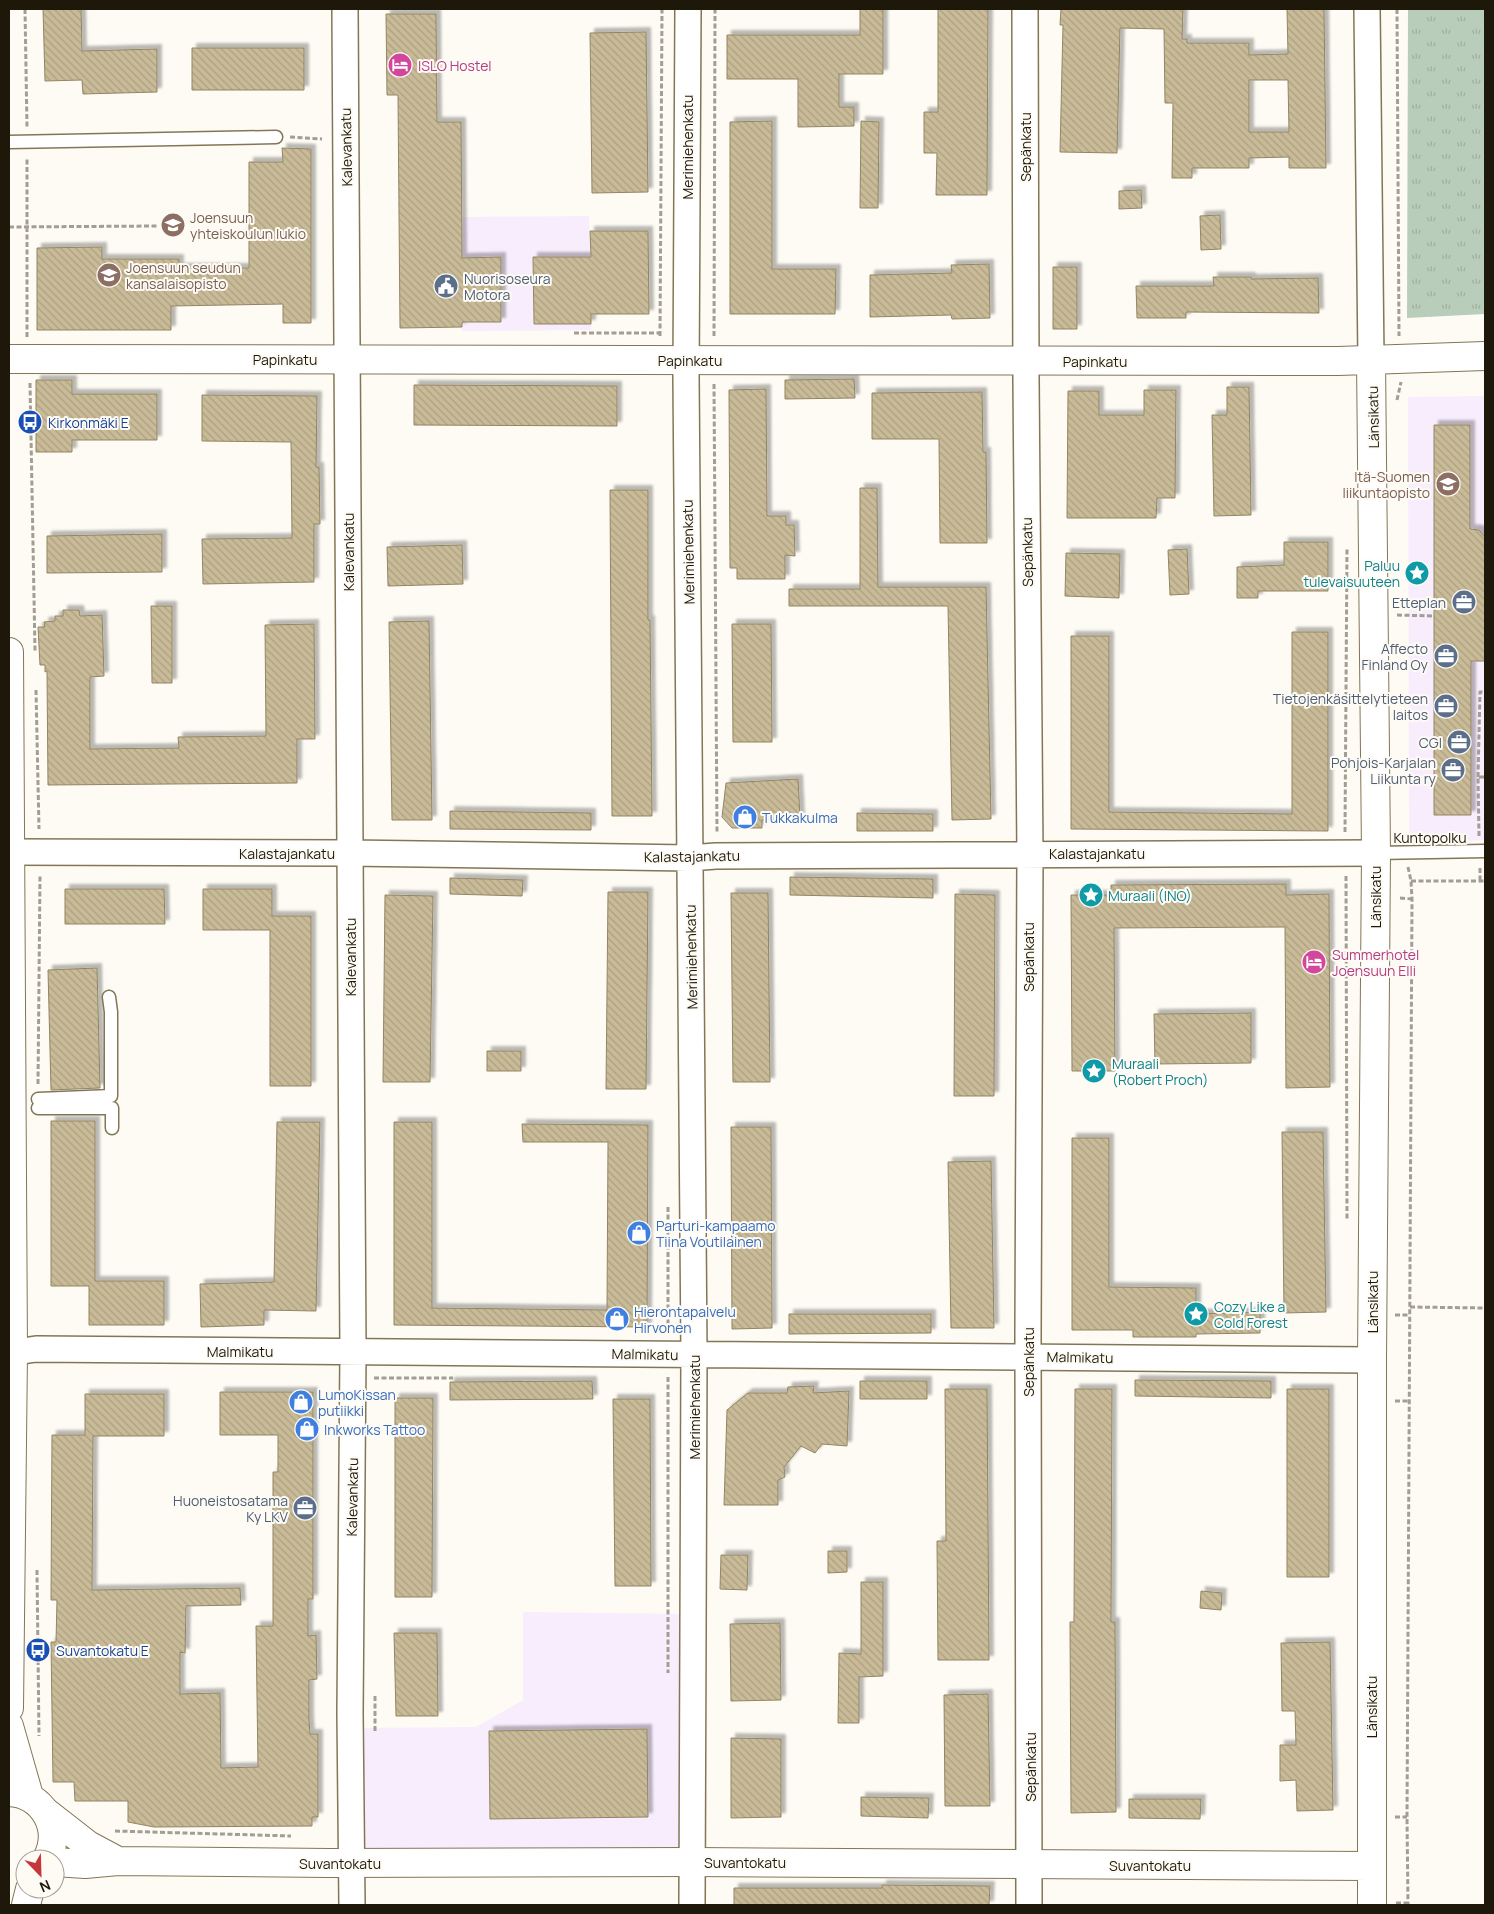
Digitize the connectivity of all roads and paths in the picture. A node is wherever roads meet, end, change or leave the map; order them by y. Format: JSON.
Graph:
{"nodes":[{"id":1,"x":25,"y":9,"type":"edge"},
{"id":2,"x":345,"y":9,"type":"edge"},
{"id":3,"x":688,"y":9,"type":"edge"},
{"id":4,"x":715,"y":9,"type":"edge"},
{"id":5,"x":1025,"y":9,"type":"edge"},
{"id":6,"x":1367,"y":9,"type":"edge"},
{"id":7,"x":1397,"y":9,"type":"edge"},
{"id":8,"x":276,"y":137,"type":"joint"},
{"id":9,"x":322,"y":138,"type":"dead end"},
{"id":10,"x":9,"y":142,"type":"edge"},
{"id":11,"x":27,"y":142,"type":"junction"},
{"id":12,"x":28,"y":226,"type":"junction"},
{"id":13,"x":157,"y":226,"type":"dead end"},
{"id":14,"x":9,"y":227,"type":"edge"},
{"id":15,"x":1398,"y":336,"type":"dead end"},
{"id":16,"x":18,"y":351,"type":"edge"},
{"id":17,"x":1485,"y":356,"type":"edge"},
{"id":18,"x":700,"y":359,"type":"junction"},
{"id":19,"x":348,"y":360,"type":"junction"},
{"id":20,"x":1371,"y":360,"type":"junction"},
{"id":21,"x":1026,"y":361,"type":"junction"},
{"id":22,"x":1346,"y":540,"type":"dead end"},
{"id":23,"x":1396,"y":615,"type":"dead end"},
{"id":24,"x":1434,"y":616,"type":"dead end"},
{"id":25,"x":9,"y":652,"type":"edge"},
{"id":26,"x":1485,"y":692,"type":"edge"},
{"id":27,"x":1478,"y":777,"type":"junction"},
{"id":28,"x":1485,"y":777,"type":"edge"},
{"id":29,"x":1345,"y":836,"type":"dead end"},
{"id":30,"x":10,"y":852,"type":"edge"},
{"id":31,"x":1376,"y":852,"type":"junction"},
{"id":32,"x":1404,"y":852,"type":"junction"},
{"id":33,"x":1482,"y":852,"type":"edge"},
{"id":34,"x":349,"y":853,"type":"junction"},
{"id":35,"x":1030,"y":854,"type":"junction"},
{"id":36,"x":716,"y":856,"type":"junction"},
{"id":37,"x":689,"y":858,"type":"junction"},
{"id":38,"x":1412,"y":881,"type":"junction"},
{"id":39,"x":1480,"y":881,"type":"junction"},
{"id":40,"x":1485,"y":881,"type":"edge"},
{"id":41,"x":109,"y":997,"type":"dead end"},
{"id":42,"x":112,"y":1128,"type":"dead end"},
{"id":43,"x":1410,"y":1307,"type":"junction"},
{"id":44,"x":1485,"y":1308,"type":"edge"},
{"id":45,"x":353,"y":1352,"type":"junction"},
{"id":46,"x":11,"y":1353,"type":"edge"},
{"id":47,"x":694,"y":1354,"type":"junction"},
{"id":48,"x":1028,"y":1357,"type":"junction"},
{"id":49,"x":1372,"y":1360,"type":"junction"},
{"id":50,"x":37,"y":1610,"type":"dead end"},
{"id":51,"x":9,"y":1708,"type":"edge"},
{"id":52,"x":9,"y":1726,"type":"edge"},
{"id":53,"x":39,"y":1740,"type":"dead end"},
{"id":54,"x":28,"y":1800,"type":"edge"},
{"id":55,"x":51,"y":1849,"type":"edge"},
{"id":56,"x":118,"y":1861,"type":"junction"},
{"id":57,"x":692,"y":1862,"type":"junction"},
{"id":58,"x":65,"y":1863,"type":"edge"},
{"id":59,"x":350,"y":1863,"type":"junction"},
{"id":60,"x":1030,"y":1864,"type":"junction"},
{"id":61,"x":1372,"y":1866,"type":"junction"},
{"id":62,"x":352,"y":1905,"type":"edge"},
{"id":63,"x":692,"y":1905,"type":"edge"},
{"id":64,"x":1029,"y":1905,"type":"edge"},
{"id":65,"x":1372,"y":1905,"type":"edge"},
{"id":66,"x":1408,"y":1905,"type":"edge"}],
"edges":[{"from":1,"to":11,"type":"path"},
{"from":2,"to":19,"type":"street","name":"Kalevankatu"},
{"from":3,"to":18,"type":"street","name":"Merimiehenkatu"},
{"from":4,"to":18,"type":"path"},
{"from":5,"to":21,"type":"street","name":"Sepänkatu"},
{"from":6,"to":20,"type":"street","name":"Länsikatu"},
{"from":7,"to":15,"type":"path"},
{"from":8,"to":9,"type":"path"},
{"from":8,"to":11,"type":"lane"},
{"from":10,"to":11,"type":"lane"},
{"from":11,"to":12,"type":"path"},
{"from":12,"to":13,"type":"path"},
{"from":12,"to":14,"type":"path"},
{"from":12,"to":16,"type":"path"},
{"from":16,"to":19,"type":"street","name":"Papinkatu"},
{"from":17,"to":20,"type":"street","name":"Papinkatu"},
{"from":18,"to":19,"type":"street","name":"Papinkatu"},
{"from":18,"to":21,"type":"street","name":"Papinkatu"},
{"from":18,"to":36,"type":"path"},
{"from":18,"to":37,"type":"street","name":"Merimiehenkatu"},
{"from":19,"to":34,"type":"street","name":"Kalevankatu"},
{"from":20,"to":21,"type":"street","name":"Papinkatu"},
{"from":20,"to":31,"type":"street","name":"Länsikatu"},
{"from":21,"to":35,"type":"street","name":"Sepänkatu"},
{"from":22,"to":29,"type":"path"},
{"from":23,"to":24,"type":"path"},
{"from":25,"to":30,"type":"street"},
{"from":26,"to":27,"type":"path"},
{"from":27,"to":28,"type":"path"},
{"from":27,"to":33,"type":"path"},
{"from":30,"to":34,"type":"street","name":"Kalastajankatu"},
{"from":30,"to":46,"type":"street"},
{"from":31,"to":32,"type":"lane","name":"Kuntopolku"},
{"from":31,"to":35,"type":"street","name":"Kalastajankatu"},
{"from":31,"to":49,"type":"street","name":"Länsikatu"},
{"from":32,"to":33,"type":"lane","name":"Kuntopolku"},
{"from":32,"to":38,"type":"path"},
{"from":33,"to":39,"type":"path"},
{"from":34,"to":37,"type":"street","name":"Kalastajankatu"},
{"from":34,"to":45,"type":"street","name":"Kalevankatu"},
{"from":35,"to":36,"type":"street","name":"Kalastajankatu"},
{"from":35,"to":48,"type":"street","name":"Sepänkatu"},
{"from":36,"to":37,"type":"street","name":"Kalastajankatu"},
{"from":37,"to":47,"type":"street","name":"Merimiehenkatu"},
{"from":38,"to":39,"type":"path"},
{"from":38,"to":43,"type":"path"},
{"from":39,"to":40,"type":"path"},
{"from":41,"to":42,"type":"lane"},
{"from":43,"to":44,"type":"path"},
{"from":43,"to":66,"type":"path"},
{"from":45,"to":46,"type":"street","name":"Malmikatu"},
{"from":45,"to":47,"type":"street","name":"Malmikatu"},
{"from":45,"to":59,"type":"street","name":"Kalevankatu"},
{"from":46,"to":51,"type":"street"},
{"from":47,"to":48,"type":"street","name":"Malmikatu"},
{"from":47,"to":57,"type":"street","name":"Merimiehenkatu"},
{"from":48,"to":49,"type":"street","name":"Malmikatu"},
{"from":48,"to":60,"type":"street","name":"Sepänkatu"},
{"from":49,"to":61,"type":"street","name":"Länsikatu"},
{"from":50,"to":53,"type":"path"},
{"from":52,"to":54,"type":"street"},
{"from":54,"to":55,"type":"street"},
{"from":54,"to":56,"type":"street","name":"Suvantokatu"},
{"from":56,"to":58,"type":"street","name":"Suvantokatu"},
{"from":56,"to":59,"type":"street","name":"Suvantokatu"},
{"from":57,"to":59,"type":"street","name":"Suvantokatu"},
{"from":57,"to":60,"type":"street","name":"Suvantokatu"},
{"from":57,"to":63,"type":"street","name":"Merimiehenkatu"},
{"from":59,"to":62,"type":"street","name":"Kalevankatu"},
{"from":60,"to":61,"type":"street","name":"Suvantokatu"},
{"from":60,"to":64,"type":"street","name":"Sepänkatu"},
{"from":61,"to":65,"type":"street","name":"Länsikatu"}]}
